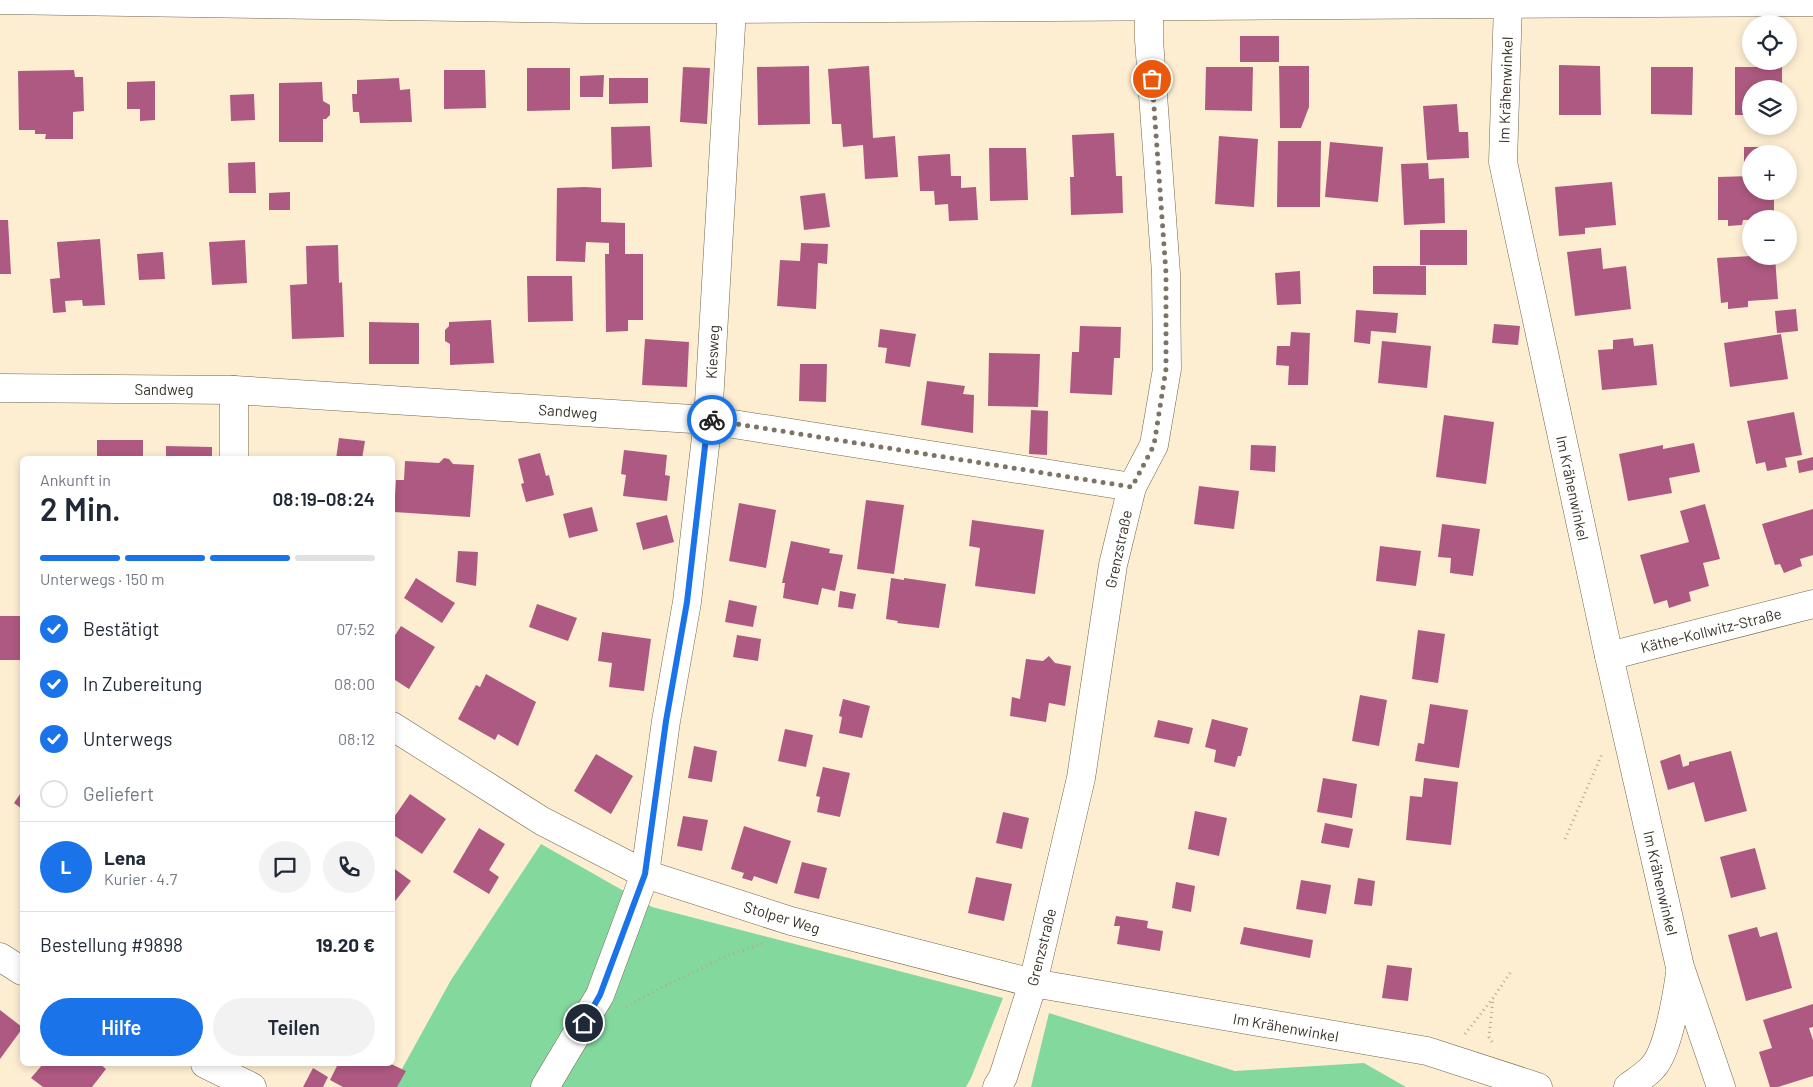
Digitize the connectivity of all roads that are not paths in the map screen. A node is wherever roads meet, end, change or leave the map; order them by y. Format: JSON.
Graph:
{"nodes":[{"id":1,"x":0,"y":0,"type":"edge"},
{"id":2,"x":1813,"y":2,"type":"edge"},
{"id":3,"x":998,"y":3,"type":"edge"},
{"id":4,"x":1508,"y":4,"type":"junction"},
{"id":5,"x":1149,"y":5,"type":"junction"},
{"id":6,"x":732,"y":9,"type":"junction"},
{"id":7,"x":0,"y":388,"type":"edge"},
{"id":8,"x":234,"y":390,"type":"junction"},
{"id":9,"x":708,"y":420,"type":"junction"},
{"id":10,"x":234,"y":456,"type":"edge"},
{"id":11,"x":1132,"y":487,"type":"junction"},
{"id":12,"x":1813,"y":604,"type":"edge"},
{"id":13,"x":1609,"y":656,"type":"junction"},
{"id":14,"x":395,"y":728,"type":"edge"},
{"id":15,"x":645,"y":874,"type":"junction"},
{"id":16,"x":0,"y":957,"type":"edge"},
{"id":17,"x":1680,"y":967,"type":"junction"},
{"id":18,"x":20,"y":970,"type":"edge"},
{"id":19,"x":1033,"y":983,"type":"junction"},
{"id":20,"x":1207,"y":1013,"type":"joint"},
{"id":21,"x":209,"y":1066,"type":"edge"},
{"id":22,"x":1526,"y":1083,"type":"edge"},
{"id":23,"x":252,"y":1087,"type":"edge"},
{"id":24,"x":545,"y":1087,"type":"edge"},
{"id":25,"x":997,"y":1087,"type":"edge"},
{"id":26,"x":1628,"y":1087,"type":"edge"},
{"id":27,"x":1722,"y":1087,"type":"edge"}],
"edges":[{"from":1,"to":6,"type":"street"},
{"from":2,"to":4,"type":"street"},
{"from":3,"to":5,"type":"street"},
{"from":3,"to":6,"type":"street"},
{"from":4,"to":5,"type":"street"},
{"from":4,"to":13,"type":"street","name":"Im Krähenwinkel"},
{"from":5,"to":11,"type":"street","name":"Grenzstraße"},
{"from":6,"to":9,"type":"street","name":"Kiesweg"},
{"from":7,"to":8,"type":"street","name":"Sandweg"},
{"from":8,"to":9,"type":"street","name":"Sandweg"},
{"from":8,"to":10,"type":"street"},
{"from":9,"to":11,"type":"street","name":"Sandweg"},
{"from":9,"to":15,"type":"street","name":"Kiesweg"},
{"from":11,"to":19,"type":"street","name":"Grenzstraße"},
{"from":12,"to":13,"type":"street","name":"Käthe-Kollwitz-Straße"},
{"from":13,"to":17,"type":"street","name":"Im Krähenwinkel"},
{"from":14,"to":15,"type":"street","name":"Stolper Weg"},
{"from":15,"to":19,"type":"street","name":"Stolper Weg"},
{"from":15,"to":24,"type":"street","name":"Kiesweg"},
{"from":16,"to":18,"type":"street"},
{"from":17,"to":26,"type":"street","name":"Im Krähenwinkel"},
{"from":17,"to":27,"type":"street","name":"Im Krähenwinkel"},
{"from":19,"to":20,"type":"street","name":"Stolper Weg"},
{"from":19,"to":25,"type":"street","name":"Grenzstraße"},
{"from":20,"to":22,"type":"street","name":"Im Krähenwinkel"},
{"from":21,"to":23,"type":"street"}]}
